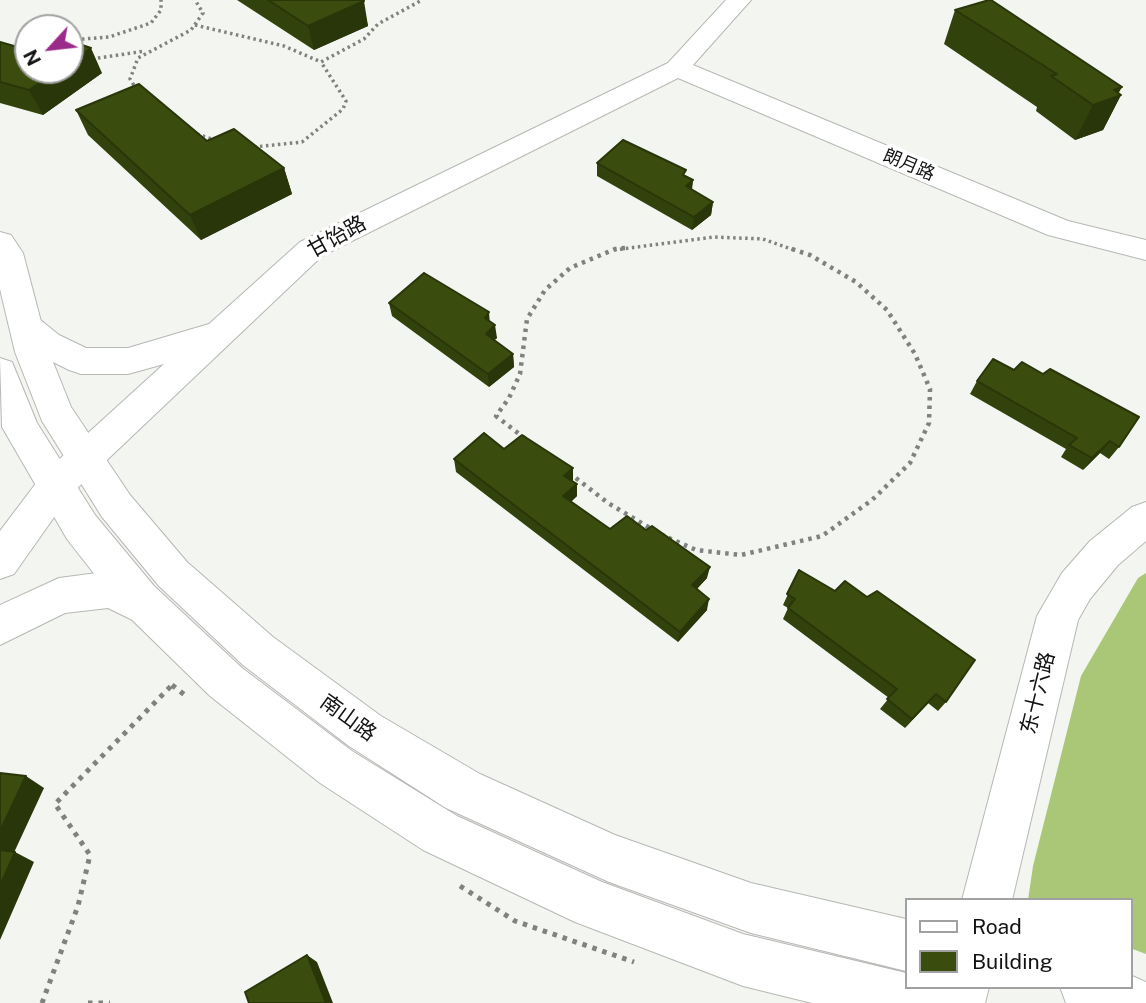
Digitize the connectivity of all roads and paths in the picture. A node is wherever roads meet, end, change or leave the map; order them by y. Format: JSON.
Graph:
{"nodes":[{"id":1,"x":161,"y":0,"type":"edge"},
{"id":2,"x":195,"y":0,"type":"edge"},
{"id":3,"x":422,"y":0,"type":"edge"},
{"id":4,"x":739,"y":0,"type":"edge"},
{"id":5,"x":195,"y":25,"type":"junction"},
{"id":6,"x":84,"y":39,"type":"edge"},
{"id":7,"x":150,"y":50,"type":"junction"},
{"id":8,"x":86,"y":59,"type":"edge"},
{"id":9,"x":321,"y":62,"type":"junction"},
{"id":10,"x":677,"y":68,"type":"junction"},
{"id":11,"x":139,"y":95,"type":"edge"},
{"id":12,"x":187,"y":131,"type":"edge"},
{"id":13,"x":222,"y":142,"type":"edge"},
{"id":14,"x":245,"y":146,"type":"edge"},
{"id":15,"x":0,"y":242,"type":"edge"},
{"id":16,"x":1146,"y":250,"type":"edge"},
{"id":17,"x":887,"y":310,"type":"joint"},
{"id":18,"x":26,"y":326,"type":"junction"},
{"id":19,"x":227,"y":326,"type":"junction"},
{"id":20,"x":0,"y":371,"type":"edge"},
{"id":21,"x":70,"y":470,"type":"junction"},
{"id":22,"x":1146,"y":518,"type":"edge"},
{"id":23,"x":0,"y":562,"type":"edge"},
{"id":24,"x":151,"y":610,"type":"junction"},
{"id":25,"x":0,"y":626,"type":"edge"},
{"id":26,"x":200,"y":657,"type":"junction"},
{"id":27,"x":988,"y":898,"type":"edge"},
{"id":28,"x":904,"y":945,"type":"edge"},
{"id":29,"x":1092,"y":989,"type":"edge"},
{"id":30,"x":42,"y":1003,"type":"edge"},
{"id":31,"x":88,"y":1003,"type":"edge"},
{"id":32,"x":110,"y":1003,"type":"edge"},
{"id":33,"x":921,"y":1003,"type":"edge"},
{"id":34,"x":1133,"y":1003,"type":"edge"}],
"edges":[{"from":1,"to":6,"type":"path"},
{"from":2,"to":5,"type":"path"},
{"from":3,"to":9,"type":"path"},
{"from":4,"to":10,"type":"street","name":"甘饴路"},
{"from":5,"to":7,"type":"path"},
{"from":5,"to":9,"type":"path"},
{"from":7,"to":8,"type":"path"},
{"from":7,"to":11,"type":"path"},
{"from":9,"to":14,"type":"path"},
{"from":10,"to":16,"type":"street","name":"朗月路"},
{"from":10,"to":19,"type":"street","name":"甘饴路"},
{"from":12,"to":13,"type":"path"},
{"from":15,"to":18,"type":"street","name":"南山路"},
{"from":17,"to":17,"type":"path"},
{"from":18,"to":19,"type":"street"},
{"from":18,"to":21,"type":"street","name":"南山路"},
{"from":19,"to":21,"type":"street","name":"甘饴路"},
{"from":20,"to":21,"type":"street","name":"南山路"},
{"from":21,"to":23,"type":"street","name":"甘饴路"},
{"from":21,"to":24,"type":"street","name":"南山路"},
{"from":21,"to":28,"type":"street","name":"南山路"},
{"from":22,"to":27,"type":"street","name":"东十六路"},
{"from":24,"to":25,"type":"street"},
{"from":24,"to":26,"type":"street","name":"南山路"},
{"from":26,"to":30,"type":"path"},
{"from":26,"to":33,"type":"street","name":"南山路"},
{"from":29,"to":34,"type":"street"},
{"from":31,"to":32,"type":"path"}]}
